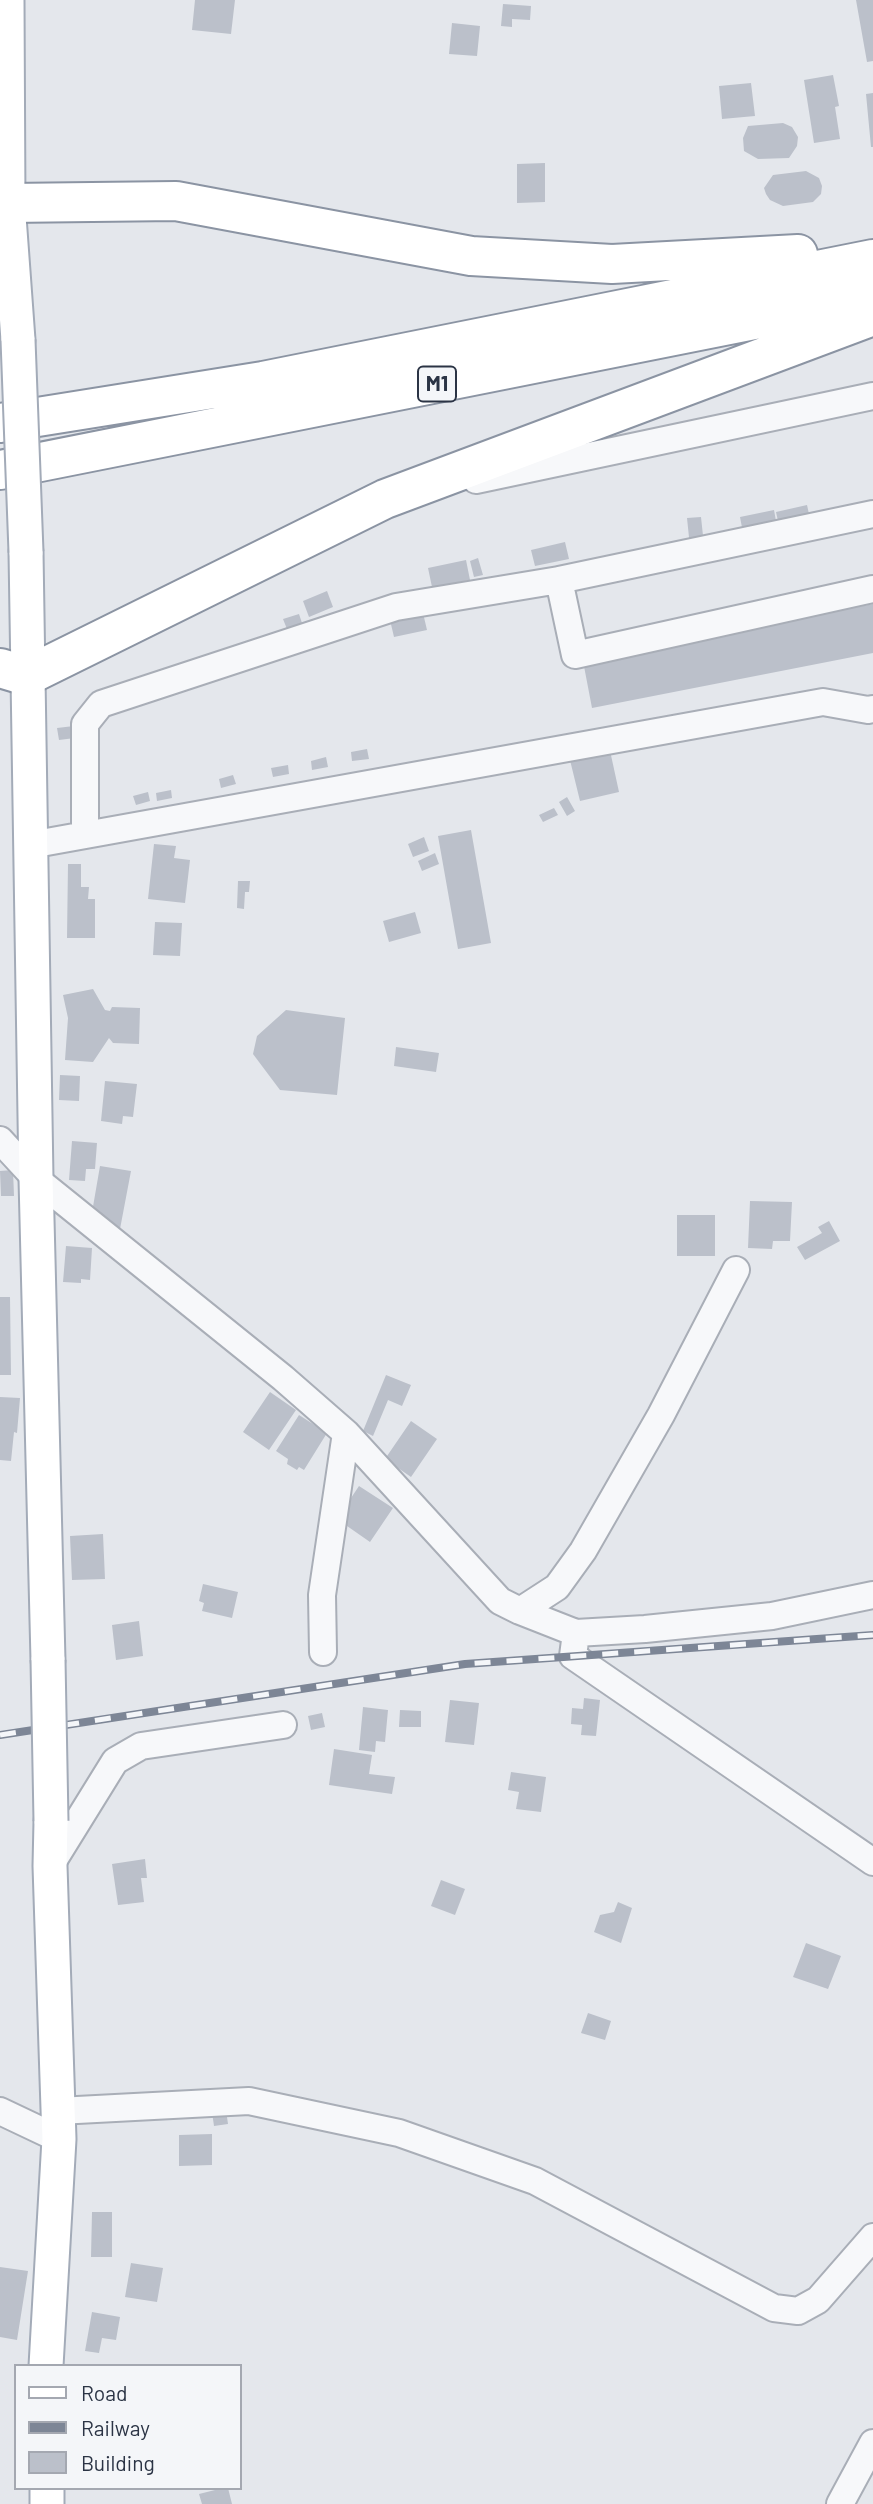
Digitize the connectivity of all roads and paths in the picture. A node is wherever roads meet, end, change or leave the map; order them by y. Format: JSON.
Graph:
{"nodes":[{"id":1,"x":7,"y":0,"type":"edge"},
{"id":2,"x":4,"y":204,"type":"edge"},
{"id":3,"x":873,"y":250,"type":"edge"},
{"id":4,"x":873,"y":259,"type":"edge"},
{"id":5,"x":873,"y":296,"type":"edge"},
{"id":6,"x":873,"y":316,"type":"edge"},
{"id":7,"x":870,"y":403,"type":"edge"},
{"id":8,"x":0,"y":423,"type":"edge"},
{"id":9,"x":0,"y":470,"type":"edge"},
{"id":10,"x":385,"y":499,"type":"junction"},
{"id":11,"x":873,"y":514,"type":"edge"},
{"id":12,"x":559,"y":580,"type":"junction"},
{"id":13,"x":873,"y":589,"type":"edge"},
{"id":14,"x":14,"y":672,"type":"edge"},
{"id":15,"x":873,"y":709,"type":"edge"},
{"id":16,"x":85,"y":835,"type":"junction"},
{"id":17,"x":30,"y":845,"type":"junction"},
{"id":18,"x":0,"y":1140,"type":"edge"},
{"id":19,"x":36,"y":1179,"type":"junction"},
{"id":20,"x":736,"y":1270,"type":"dead end"},
{"id":21,"x":346,"y":1433,"type":"junction"},
{"id":22,"x":873,"y":1595,"type":"edge"},
{"id":23,"x":520,"y":1612,"type":"junction"},
{"id":24,"x":576,"y":1633,"type":"junction"},
{"id":25,"x":323,"y":1652,"type":"dead end"},
{"id":26,"x":283,"y":1725,"type":"dead end"},
{"id":27,"x":873,"y":1862,"type":"edge"},
{"id":28,"x":50,"y":1866,"type":"junction"},
{"id":29,"x":0,"y":2111,"type":"edge"},
{"id":30,"x":58,"y":2125,"type":"junction"},
{"id":31,"x":873,"y":2237,"type":"edge"},
{"id":32,"x":46,"y":2364,"type":"edge"},
{"id":33,"x":873,"y":2443,"type":"edge"},
{"id":34,"x":840,"y":2504,"type":"edge"}],
"edges":[{"from":1,"to":2,"type":"main road"},
{"from":2,"to":3,"type":"highway"},
{"from":2,"to":14,"type":"main road","bridge":true},
{"from":4,"to":8,"type":"highway","number":"M1"},
{"from":5,"to":9,"type":"highway","number":"M1"},
{"from":6,"to":10,"type":"highway"},
{"from":7,"to":10,"type":"street"},
{"from":10,"to":14,"type":"highway"},
{"from":11,"to":12,"type":"street"},
{"from":12,"to":13,"type":"street"},
{"from":12,"to":16,"type":"street"},
{"from":14,"to":17,"type":"main road"},
{"from":15,"to":16,"type":"street"},
{"from":16,"to":17,"type":"street"},
{"from":17,"to":19,"type":"main road"},
{"from":18,"to":19,"type":"street"},
{"from":19,"to":21,"type":"street"},
{"from":19,"to":28,"type":"main road","bridge":true},
{"from":20,"to":23,"type":"street"},
{"from":21,"to":23,"type":"street"},
{"from":21,"to":25,"type":"street"},
{"from":22,"to":24,"type":"street"},
{"from":23,"to":24,"type":"street"},
{"from":24,"to":27,"type":"street"},
{"from":26,"to":28,"type":"street"},
{"from":28,"to":30,"type":"main road"},
{"from":29,"to":30,"type":"street"},
{"from":30,"to":31,"type":"street"},
{"from":30,"to":32,"type":"main road"},
{"from":33,"to":34,"type":"street"}]}
